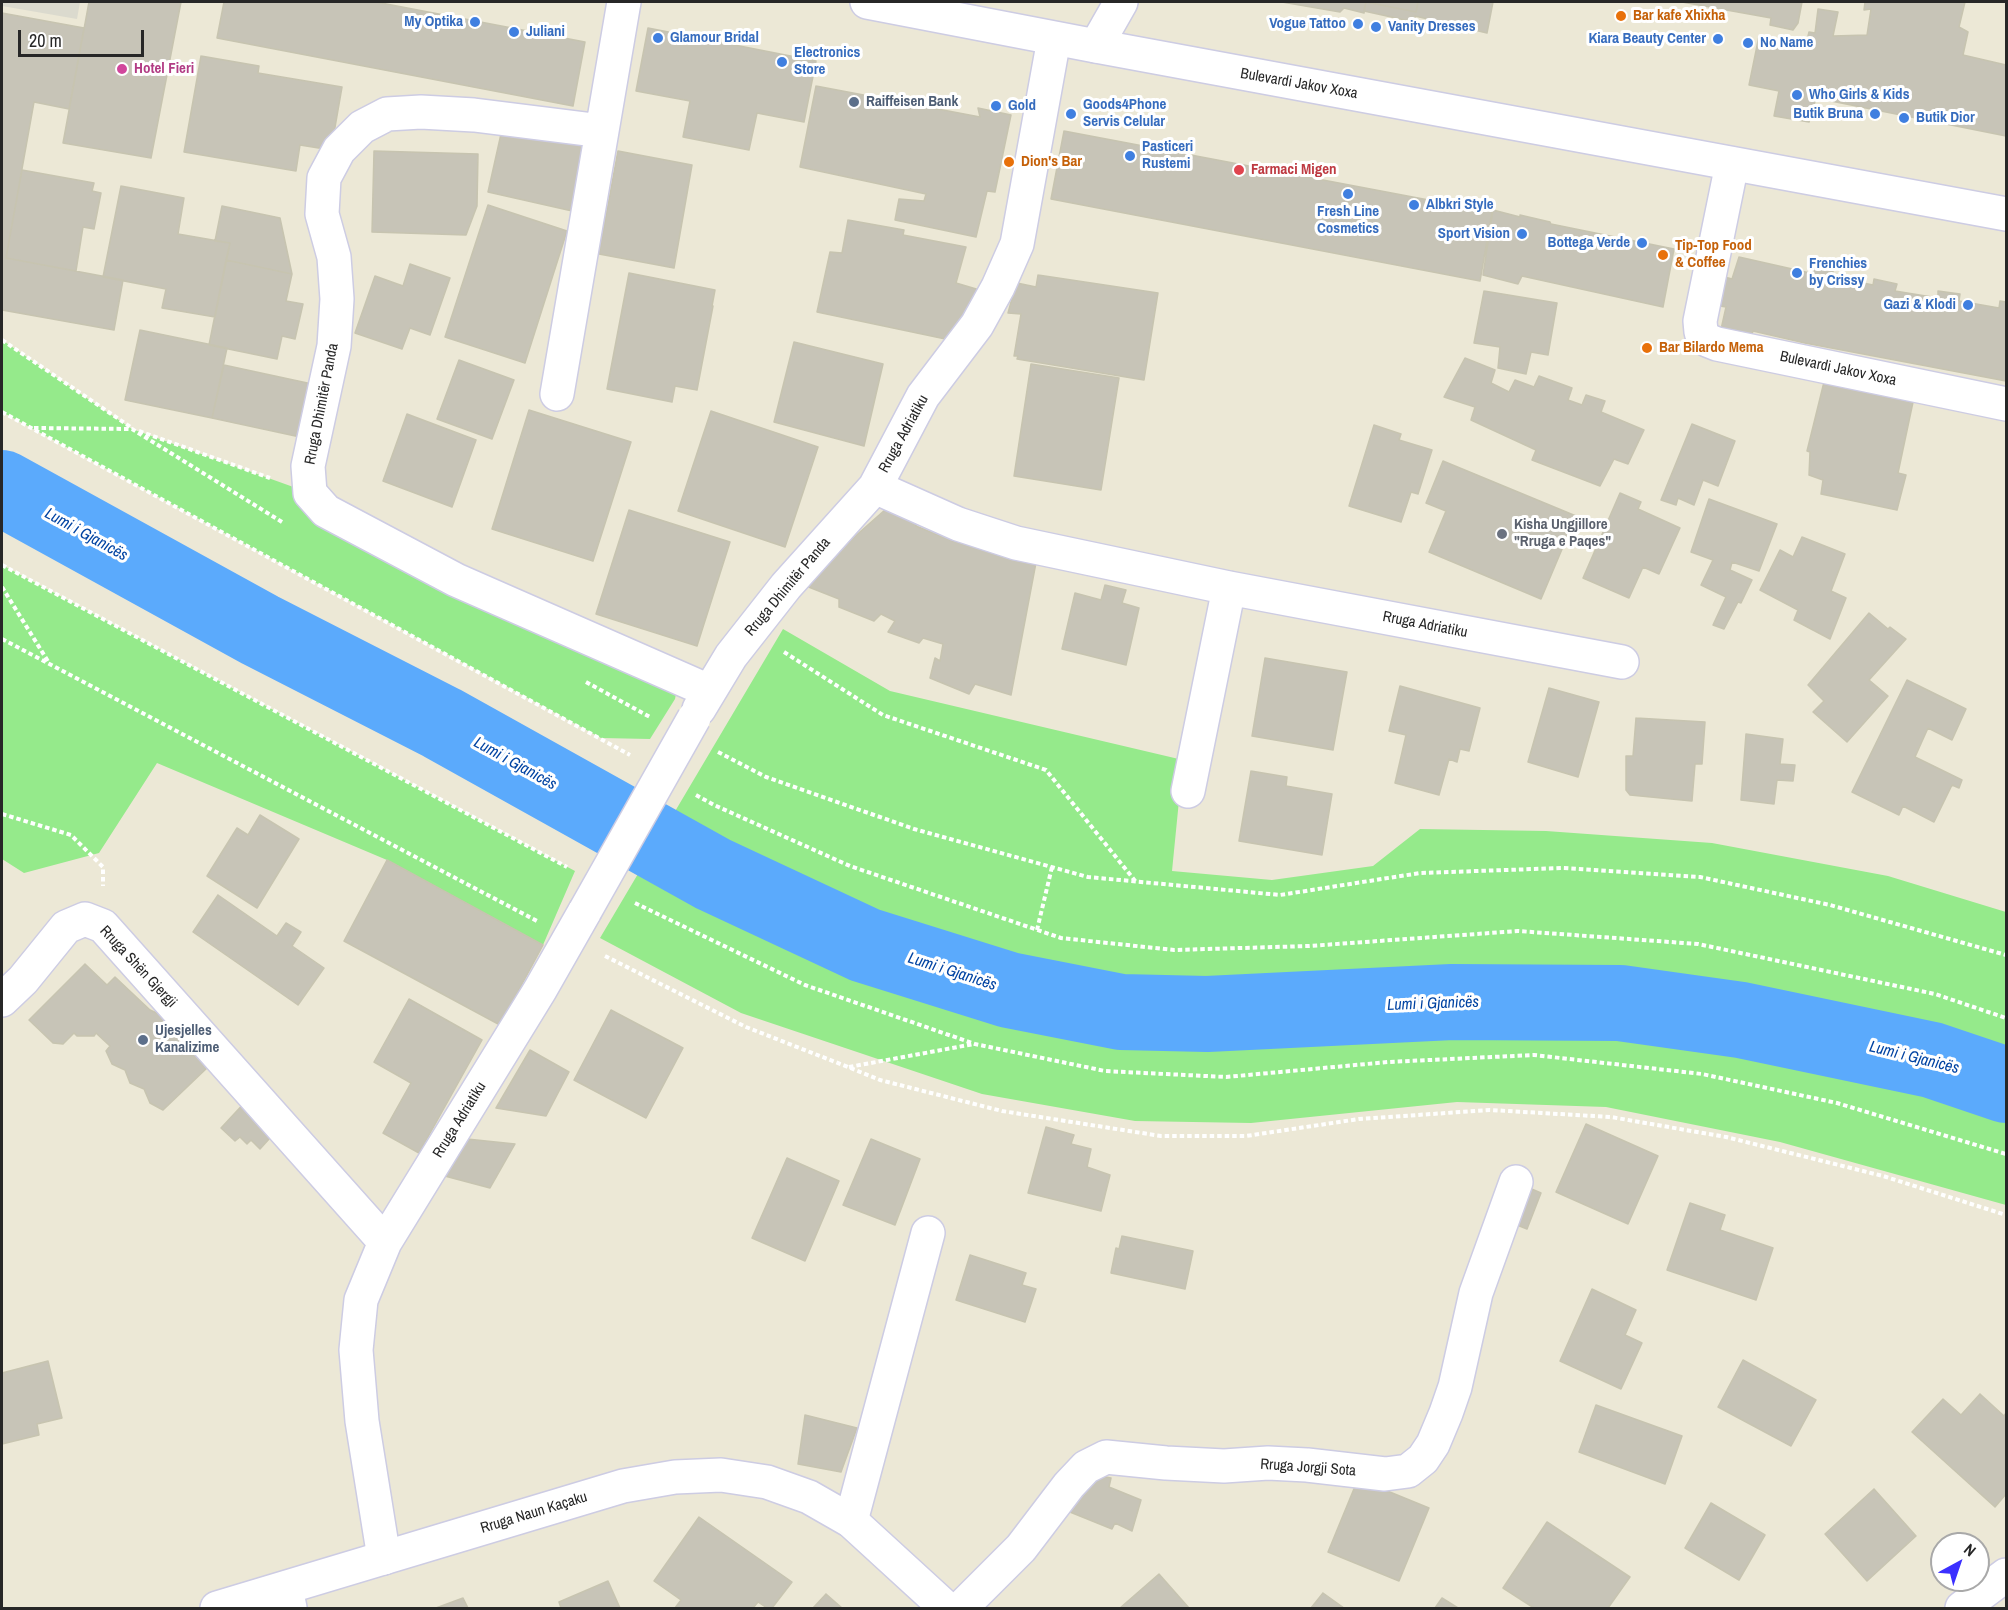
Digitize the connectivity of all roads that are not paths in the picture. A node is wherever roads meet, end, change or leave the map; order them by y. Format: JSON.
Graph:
{"nodes":[{"id":1,"x":624,"y":2,"type":"edge"},
{"id":2,"x":867,"y":2,"type":"edge"},
{"id":3,"x":1120,"y":2,"type":"edge"},
{"id":4,"x":1054,"y":39,"type":"junction"},
{"id":5,"x":1096,"y":46,"type":"junction"},
{"id":6,"x":602,"y":131,"type":"junction"},
{"id":7,"x":1732,"y":164,"type":"junction"},
{"id":8,"x":2007,"y":214,"type":"edge"},
{"id":9,"x":557,"y":394,"type":"dead end"},
{"id":10,"x":2007,"y":404,"type":"edge"},
{"id":11,"x":874,"y":487,"type":"junction"},
{"id":12,"x":1229,"y":588,"type":"junction"},
{"id":13,"x":1622,"y":662,"type":"dead end"},
{"id":14,"x":702,"y":705,"type":"junction"},
{"id":15,"x":1188,"y":791,"type":"dead end"},
{"id":16,"x":2,"y":1000,"type":"edge"},
{"id":17,"x":1516,"y":1182,"type":"dead end"},
{"id":18,"x":928,"y":1233,"type":"dead end"},
{"id":19,"x":385,"y":1242,"type":"junction"},
{"id":20,"x":851,"y":1521,"type":"junction"},
{"id":21,"x":384,"y":1558,"type":"junction"},
{"id":22,"x":2007,"y":1575,"type":"edge"},
{"id":23,"x":288,"y":1598,"type":"edge"},
{"id":24,"x":217,"y":1608,"type":"edge"},
{"id":25,"x":946,"y":1608,"type":"edge"},
{"id":26,"x":961,"y":1608,"type":"edge"},
{"id":27,"x":1962,"y":1608,"type":"edge"}],
"edges":[{"from":1,"to":6,"type":"street"},
{"from":2,"to":4,"type":"street","name":"Bulevardi Jakov Xoxa"},
{"from":3,"to":5,"type":"street"},
{"from":4,"to":5,"type":"street","name":"Bulevardi Jakov Xoxa"},
{"from":4,"to":11,"type":"street","name":"Rruga Adriatiku"},
{"from":5,"to":7,"type":"street","name":"Bulevardi Jakov Xoxa"},
{"from":6,"to":9,"type":"street"},
{"from":6,"to":14,"type":"street","name":"Rruga Dhimitër Panda"},
{"from":7,"to":8,"type":"street","name":"Bulevardi Jakov Xoxa"},
{"from":7,"to":10,"type":"street","name":"Bulevardi Jakov Xoxa"},
{"from":11,"to":12,"type":"street","name":"Rruga Adriatiku"},
{"from":11,"to":14,"type":"street","name":"Rruga Dhimitër Panda"},
{"from":12,"to":13,"type":"street","name":"Rruga Adriatiku"},
{"from":12,"to":15,"type":"street"},
{"from":14,"to":19,"type":"street","name":"Rruga Adriatiku","bridge":true},
{"from":16,"to":19,"type":"street","name":"Rruga Shën Gjergji"},
{"from":17,"to":26,"type":"street","name":"Rruga Jorgji Sota"},
{"from":18,"to":20,"type":"street"},
{"from":19,"to":21,"type":"street","name":"Rruga Adriatiku"},
{"from":20,"to":21,"type":"street","name":"Rruga Naun Kaçaku"},
{"from":20,"to":25,"type":"street","name":"Rruga Naun Kaçaku"},
{"from":21,"to":23,"type":"street","name":"Rruga Naun Kaçaku"},
{"from":22,"to":27,"type":"street"},
{"from":23,"to":24,"type":"street","name":"Rruga Naun Kaçaku"}]}
